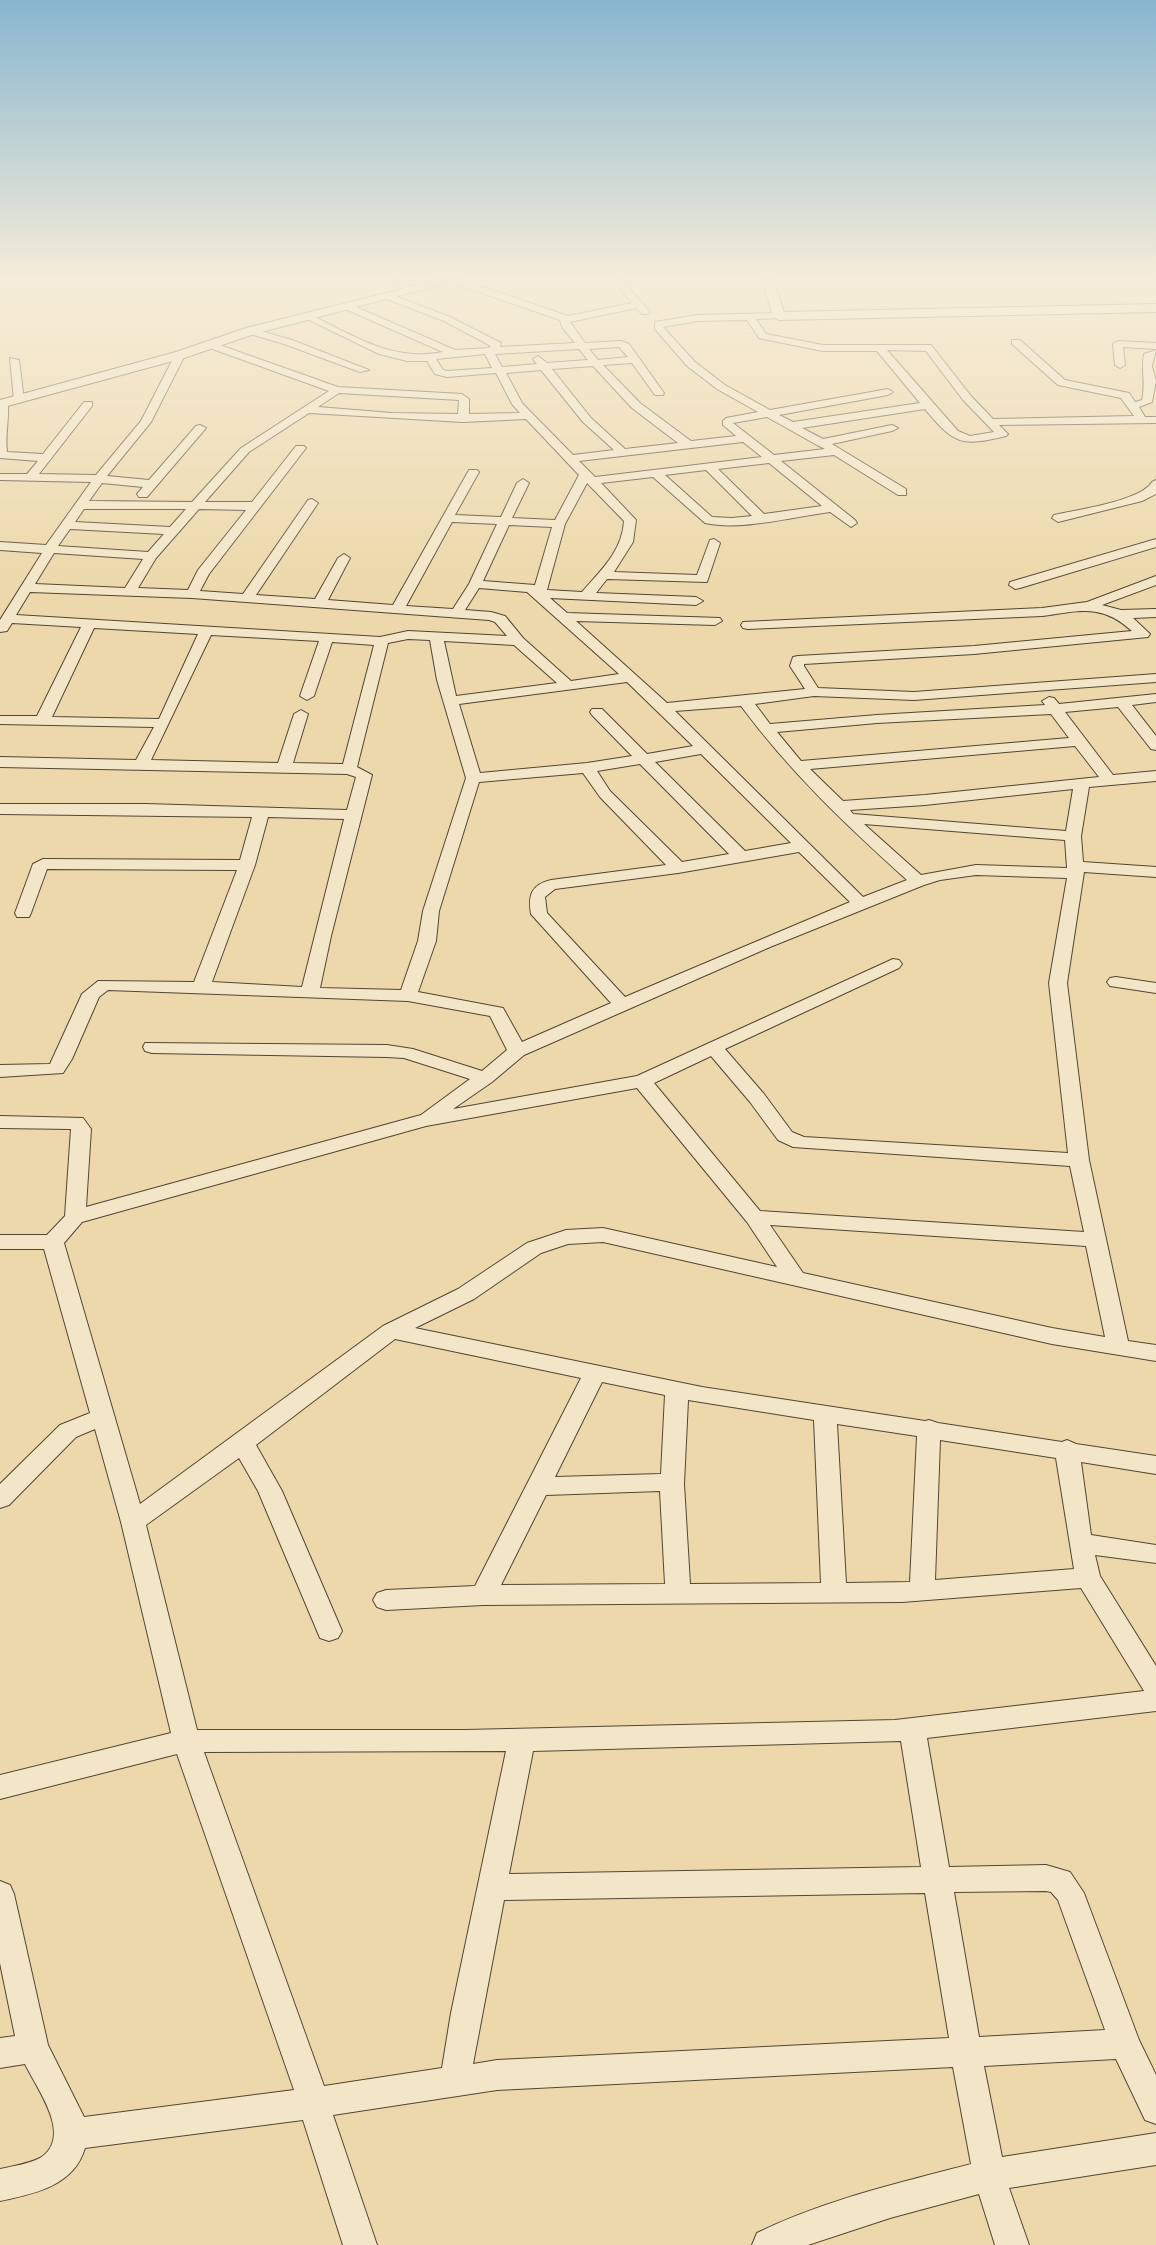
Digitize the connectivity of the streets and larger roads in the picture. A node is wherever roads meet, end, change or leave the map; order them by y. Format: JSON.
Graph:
{"nodes":[{"id":1,"x":17,"y":383,"type":"edge"},
{"id":2,"x":78,"y":383,"type":"edge"},
{"id":3,"x":166,"y":383,"type":"edge"},
{"id":4,"x":317,"y":383,"type":"edge"},
{"id":5,"x":508,"y":383,"type":"edge"},
{"id":6,"x":557,"y":383,"type":"edge"},
{"id":7,"x":612,"y":383,"type":"edge"},
{"id":8,"x":652,"y":383,"type":"edge"},
{"id":9,"x":715,"y":383,"type":"edge"},
{"id":10,"x":909,"y":383,"type":"edge"},
{"id":11,"x":956,"y":383,"type":"edge"},
{"id":12,"x":1062,"y":383,"type":"edge"},
{"id":13,"x":1151,"y":383,"type":"edge"},
{"id":14,"x":337,"y":390,"type":"junction"},
{"id":15,"x":888,"y":392,"type":"dead end"},
{"id":16,"x":659,"y":393,"type":"dead end"},
{"id":17,"x":19,"y":399,"type":"junction"},
{"id":18,"x":1,"y":404,"type":"edge"},
{"id":19,"x":88,"y":404,"type":"dead end"},
{"id":20,"x":928,"y":405,"type":"junction"},
{"id":21,"x":1134,"y":405,"type":"junction"},
{"id":22,"x":310,"y":410,"type":"junction"},
{"id":23,"x":766,"y":413,"type":"junction"},
{"id":24,"x":529,"y":416,"type":"junction"},
{"id":25,"x":463,"y":419,"type":"junction"},
{"id":26,"x":1156,"y":420,"type":"edge"},
{"id":27,"x":1143,"y":421,"type":"junction"},
{"id":28,"x":992,"y":422,"type":"junction"},
{"id":29,"x":791,"y":426,"type":"junction"},
{"id":30,"x":200,"y":428,"type":"dead end"},
{"id":31,"x":892,"y":428,"type":"dead end"},
{"id":32,"x":745,"y":438,"type":"junction"},
{"id":33,"x":0,"y":439,"type":"edge"},
{"id":34,"x":821,"y":442,"type":"junction"},
{"id":35,"x":688,"y":444,"type":"junction"},
{"id":36,"x":300,"y":448,"type":"dead end"},
{"id":37,"x":621,"y":451,"type":"junction"},
{"id":38,"x":836,"y":451,"type":"junction"},
{"id":39,"x":48,"y":458,"type":"junction"},
{"id":40,"x":569,"y":459,"type":"junction"},
{"id":41,"x":769,"y":459,"type":"junction"},
{"id":42,"x":708,"y":466,"type":"junction"},
{"id":43,"x":473,"y":472,"type":"dead end"},
{"id":44,"x":655,"y":473,"type":"junction"},
{"id":45,"x":0,"y":477,"type":"edge"},
{"id":46,"x":31,"y":477,"type":"junction"},
{"id":47,"x":588,"y":478,"type":"junction"},
{"id":48,"x":99,"y":479,"type":"junction"},
{"id":49,"x":523,"y":483,"type":"dead end"},
{"id":50,"x":151,"y":484,"type":"junction"},
{"id":51,"x":1156,"y":484,"type":"edge"},
{"id":52,"x":902,"y":492,"type":"dead end"},
{"id":53,"x":312,"y":503,"type":"dead end"},
{"id":54,"x":82,"y":505,"type":"junction"},
{"id":55,"x":194,"y":505,"type":"junction"},
{"id":56,"x":134,"y":506,"type":"junction"},
{"id":57,"x":254,"y":506,"type":"junction"},
{"id":58,"x":832,"y":508,"type":"junction"},
{"id":59,"x":446,"y":518,"type":"junction"},
{"id":60,"x":761,"y":518,"type":"junction"},
{"id":61,"x":1058,"y":518,"type":"dead end"},
{"id":62,"x":505,"y":520,"type":"junction"},
{"id":63,"x":851,"y":523,"type":"dead end"},
{"id":64,"x":559,"y":524,"type":"junction"},
{"id":65,"x":69,"y":525,"type":"junction"},
{"id":66,"x":171,"y":531,"type":"junction"},
{"id":67,"x":714,"y":543,"type":"dead end"},
{"id":68,"x":1156,"y":543,"type":"edge"},
{"id":69,"x":0,"y":546,"type":"edge"},
{"id":70,"x":50,"y":549,"type":"junction"},
{"id":71,"x":151,"y":556,"type":"junction"},
{"id":72,"x":344,"y":558,"type":"dead end"},
{"id":73,"x":602,"y":575,"type":"junction"},
{"id":74,"x":1156,"y":580,"type":"edge"},
{"id":75,"x":475,"y":584,"type":"junction"},
{"id":76,"x":1015,"y":585,"type":"dead end"},
{"id":77,"x":28,"y":588,"type":"junction"},
{"id":78,"x":129,"y":592,"type":"junction"},
{"id":79,"x":192,"y":594,"type":"junction"},
{"id":80,"x":539,"y":594,"type":"junction"},
{"id":81,"x":585,"y":596,"type":"junction"},
{"id":82,"x":247,"y":598,"type":"junction"},
{"id":83,"x":0,"y":601,"type":"edge"},
{"id":84,"x":19,"y":601,"type":"junction"},
{"id":85,"x":696,"y":601,"type":"dead end"},
{"id":86,"x":320,"y":603,"type":"junction"},
{"id":87,"x":1089,"y":606,"type":"junction"},
{"id":88,"x":398,"y":608,"type":"junction"},
{"id":89,"x":457,"y":613,"type":"junction"},
{"id":90,"x":1156,"y":613,"type":"edge"},
{"id":91,"x":1121,"y":614,"type":"junction"},
{"id":92,"x":563,"y":617,"type":"junction"},
{"id":93,"x":715,"y":621,"type":"dead end"},
{"id":94,"x":89,"y":624,"type":"junction"},
{"id":95,"x":4,"y":625,"type":"edge"},
{"id":96,"x":748,"y":626,"type":"dead end"},
{"id":97,"x":207,"y":630,"type":"junction"},
{"id":98,"x":1143,"y":634,"type":"junction"},
{"id":99,"x":436,"y":636,"type":"junction"},
{"id":100,"x":327,"y":638,"type":"junction"},
{"id":101,"x":382,"y":641,"type":"junction"},
{"id":102,"x":518,"y":641,"type":"junction"},
{"id":103,"x":1156,"y":643,"type":"edge"},
{"id":104,"x":630,"y":677,"type":"junction"},
{"id":105,"x":1156,"y":678,"type":"edge"},
{"id":106,"x":569,"y":686,"type":"junction"},
{"id":107,"x":1037,"y":687,"type":"junction"},
{"id":108,"x":814,"y":692,"type":"junction"},
{"id":109,"x":307,"y":696,"type":"dead end"},
{"id":110,"x":1156,"y":698,"type":"edge"},
{"id":111,"x":451,"y":701,"type":"junction"},
{"id":112,"x":745,"y":701,"type":"junction"},
{"id":113,"x":1121,"y":701,"type":"junction"},
{"id":114,"x":663,"y":708,"type":"junction"},
{"id":115,"x":1056,"y":709,"type":"junction"},
{"id":116,"x":597,"y":712,"type":"dead end"},
{"id":117,"x":300,"y":714,"type":"dead end"},
{"id":118,"x":0,"y":720,"type":"edge"},
{"id":119,"x":42,"y":722,"type":"junction"},
{"id":120,"x":164,"y":723,"type":"junction"},
{"id":121,"x":766,"y":729,"type":"junction"},
{"id":122,"x":1080,"y":741,"type":"junction"},
{"id":123,"x":1156,"y":746,"type":"edge"},
{"id":124,"x":705,"y":749,"type":"junction"},
{"id":125,"x":642,"y":759,"type":"junction"},
{"id":126,"x":142,"y":764,"type":"junction"},
{"id":127,"x":3,"y":766,"type":"edge"},
{"id":128,"x":797,"y":766,"type":"junction"},
{"id":129,"x":284,"y":767,"type":"junction"},
{"id":130,"x":587,"y":768,"type":"junction"},
{"id":131,"x":349,"y":769,"type":"junction"},
{"id":132,"x":1156,"y":776,"type":"edge"},
{"id":133,"x":474,"y":778,"type":"junction"},
{"id":134,"x":1108,"y":780,"type":"junction"},
{"id":135,"x":1082,"y":783,"type":"junction"},
{"id":136,"x":0,"y":809,"type":"edge"},
{"id":137,"x":261,"y":812,"type":"junction"},
{"id":138,"x":844,"y":812,"type":"junction"},
{"id":139,"x":353,"y":815,"type":"junction"},
{"id":140,"x":1073,"y":836,"type":"junction"},
{"id":141,"x":802,"y":846,"type":"junction"},
{"id":142,"x":741,"y":857,"type":"junction"},
{"id":143,"x":247,"y":865,"type":"junction"},
{"id":144,"x":678,"y":868,"type":"junction"},
{"id":145,"x":1075,"y":870,"type":"junction"},
{"id":146,"x":1156,"y":872,"type":"edge"},
{"id":147,"x":918,"y":881,"type":"junction"},
{"id":148,"x":861,"y":904,"type":"junction"},
{"id":149,"x":23,"y":913,"type":"dead end"},
{"id":150,"x":893,"y":963,"type":"dead end"},
{"id":151,"x":1116,"y":982,"type":"dead end"},
{"id":152,"x":201,"y":987,"type":"junction"},
{"id":153,"x":1156,"y":988,"type":"edge"},
{"id":154,"x":310,"y":993,"type":"junction"},
{"id":155,"x":408,"y":996,"type":"junction"},
{"id":156,"x":623,"y":1005,"type":"junction"},
{"id":157,"x":152,"y":1047,"type":"dead end"},
{"id":158,"x":713,"y":1047,"type":"junction"},
{"id":159,"x":517,"y":1051,"type":"junction"},
{"id":160,"x":0,"y":1071,"type":"edge"},
{"id":161,"x":485,"y":1078,"type":"junction"},
{"id":162,"x":642,"y":1081,"type":"junction"},
{"id":163,"x":424,"y":1120,"type":"junction"},
{"id":164,"x":0,"y":1122,"type":"edge"},
{"id":165,"x":1079,"y":1160,"type":"junction"},
{"id":166,"x":75,"y":1217,"type":"junction"},
{"id":167,"x":754,"y":1217,"type":"junction"},
{"id":168,"x":1095,"y":1240,"type":"junction"},
{"id":169,"x":0,"y":1242,"type":"edge"},
{"id":170,"x":53,"y":1242,"type":"junction"},
{"id":171,"x":797,"y":1280,"type":"junction"},
{"id":172,"x":391,"y":1331,"type":"junction"},
{"id":173,"x":1118,"y":1347,"type":"junction"},
{"id":174,"x":1156,"y":1353,"type":"edge"},
{"id":175,"x":595,"y":1373,"type":"junction"},
{"id":176,"x":677,"y":1389,"type":"junction"},
{"id":177,"x":825,"y":1413,"type":"junction"},
{"id":178,"x":103,"y":1418,"type":"junction"},
{"id":179,"x":929,"y":1428,"type":"junction"},
{"id":180,"x":243,"y":1443,"type":"junction"},
{"id":181,"x":1067,"y":1449,"type":"junction"},
{"id":182,"x":1156,"y":1465,"type":"edge"},
{"id":183,"x":673,"y":1482,"type":"junction"},
{"id":184,"x":539,"y":1486,"type":"junction"},
{"id":185,"x":0,"y":1499,"type":"edge"},
{"id":186,"x":133,"y":1522,"type":"junction"},
{"id":187,"x":1080,"y":1543,"type":"junction"},
{"id":188,"x":1156,"y":1554,"type":"edge"},
{"id":189,"x":1088,"y":1578,"type":"junction"},
{"id":190,"x":922,"y":1590,"type":"junction"},
{"id":191,"x":834,"y":1591,"type":"junction"},
{"id":192,"x":678,"y":1594,"type":"junction"},
{"id":193,"x":483,"y":1595,"type":"junction"},
{"id":194,"x":386,"y":1600,"type":"dead end"},
{"id":195,"x":329,"y":1631,"type":"dead end"},
{"id":196,"x":1156,"y":1688,"type":"edge"},
{"id":197,"x":1156,"y":1700,"type":"edge"},
{"id":198,"x":912,"y":1729,"type":"junction"},
{"id":199,"x":522,"y":1740,"type":"junction"},
{"id":200,"x":186,"y":1741,"type":"junction"},
{"id":201,"x":0,"y":1787,"type":"edge"},
{"id":202,"x":937,"y":1880,"type":"junction"},
{"id":203,"x":493,"y":1887,"type":"junction"},
{"id":204,"x":0,"y":1894,"type":"edge"},
{"id":205,"x":1125,"y":2044,"type":"junction"},
{"id":206,"x":33,"y":2048,"type":"junction"},
{"id":207,"x":966,"y":2050,"type":"junction"},
{"id":208,"x":0,"y":2053,"type":"edge"},
{"id":209,"x":455,"y":2081,"type":"junction"},
{"id":210,"x":313,"y":2103,"type":"junction"},
{"id":211,"x":1156,"y":2109,"type":"edge"},
{"id":212,"x":73,"y":2134,"type":"junction"},
{"id":213,"x":1156,"y":2149,"type":"edge"},
{"id":214,"x":989,"y":2175,"type":"junction"},
{"id":215,"x":0,"y":2185,"type":"edge"},
{"id":216,"x":784,"y":2241,"type":"edge"},
{"id":217,"x":360,"y":2245,"type":"edge"},
{"id":218,"x":1012,"y":2245,"type":"edge"}],
"edges":[{"from":1,"to":17,"type":"street"},
{"from":2,"to":17,"type":"street"},
{"from":3,"to":48,"type":"street"},
{"from":4,"to":14,"type":"street"},
{"from":5,"to":24,"type":"street"},
{"from":6,"to":37,"type":"street"},
{"from":7,"to":35,"type":"street"},
{"from":8,"to":16,"type":"street"},
{"from":9,"to":23,"type":"street"},
{"from":10,"to":20,"type":"street"},
{"from":11,"to":28,"type":"street"},
{"from":12,"to":21,"type":"street"},
{"from":13,"to":21,"type":"street"},
{"from":14,"to":22,"type":"street"},
{"from":14,"to":25,"type":"street"},
{"from":15,"to":23,"type":"street"},
{"from":17,"to":18,"type":"street"},
{"from":18,"to":33,"type":"street"},
{"from":19,"to":39,"type":"street"},
{"from":20,"to":28,"type":"street"},
{"from":20,"to":29,"type":"street"},
{"from":21,"to":27,"type":"street"},
{"from":22,"to":25,"type":"street"},
{"from":22,"to":55,"type":"street"},
{"from":23,"to":29,"type":"street"},
{"from":23,"to":32,"type":"street"},
{"from":24,"to":25,"type":"street"},
{"from":24,"to":40,"type":"street"},
{"from":26,"to":27,"type":"street"},
{"from":27,"to":28,"type":"street"},
{"from":29,"to":34,"type":"street"},
{"from":30,"to":50,"type":"street"},
{"from":31,"to":34,"type":"street"},
{"from":32,"to":35,"type":"street"},
{"from":32,"to":41,"type":"street"},
{"from":33,"to":39,"type":"street"},
{"from":34,"to":38,"type":"street"},
{"from":35,"to":37,"type":"street"},
{"from":36,"to":57,"type":"street"},
{"from":37,"to":40,"type":"street"},
{"from":38,"to":41,"type":"street"},
{"from":38,"to":52,"type":"street"},
{"from":39,"to":46,"type":"street"},
{"from":40,"to":47,"type":"street"},
{"from":41,"to":42,"type":"street"},
{"from":41,"to":58,"type":"street"},
{"from":42,"to":44,"type":"street"},
{"from":42,"to":60,"type":"street"},
{"from":43,"to":59,"type":"street"},
{"from":44,"to":47,"type":"street"},
{"from":44,"to":60,"type":"street"},
{"from":45,"to":46,"type":"street"},
{"from":46,"to":48,"type":"street"},
{"from":47,"to":64,"type":"street"},
{"from":47,"to":73,"type":"street"},
{"from":48,"to":50,"type":"street"},
{"from":48,"to":54,"type":"street"},
{"from":49,"to":62,"type":"street"},
{"from":50,"to":56,"type":"street"},
{"from":51,"to":61,"type":"street"},
{"from":53,"to":82,"type":"street"},
{"from":54,"to":56,"type":"street"},
{"from":54,"to":65,"type":"street"},
{"from":55,"to":56,"type":"street"},
{"from":55,"to":57,"type":"street"},
{"from":55,"to":66,"type":"street"},
{"from":57,"to":79,"type":"street"},
{"from":58,"to":60,"type":"street"},
{"from":58,"to":63,"type":"street"},
{"from":59,"to":62,"type":"street"},
{"from":59,"to":88,"type":"street"},
{"from":62,"to":64,"type":"street"},
{"from":62,"to":75,"type":"street"},
{"from":64,"to":80,"type":"street"},
{"from":65,"to":66,"type":"street"},
{"from":65,"to":70,"type":"street"},
{"from":66,"to":71,"type":"street"},
{"from":67,"to":73,"type":"street"},
{"from":68,"to":76,"type":"street"},
{"from":69,"to":70,"type":"street"},
{"from":70,"to":71,"type":"street"},
{"from":70,"to":77,"type":"street"},
{"from":71,"to":78,"type":"street"},
{"from":72,"to":86,"type":"street"},
{"from":73,"to":81,"type":"street"},
{"from":74,"to":87,"type":"street"},
{"from":75,"to":80,"type":"street"},
{"from":75,"to":89,"type":"street"},
{"from":77,"to":78,"type":"street"},
{"from":77,"to":84,"type":"street"},
{"from":78,"to":79,"type":"street"},
{"from":79,"to":82,"type":"street"},
{"from":80,"to":81,"type":"street"},
{"from":80,"to":92,"type":"street"},
{"from":81,"to":85,"type":"street"},
{"from":82,"to":86,"type":"street"},
{"from":83,"to":84,"type":"street"},
{"from":84,"to":95,"type":"street"},
{"from":86,"to":88,"type":"street"},
{"from":87,"to":91,"type":"street"},
{"from":87,"to":96,"type":"street"},
{"from":88,"to":89,"type":"street"},
{"from":89,"to":102,"type":"street"},
{"from":90,"to":91,"type":"street"},
{"from":91,"to":98,"type":"street"},
{"from":92,"to":93,"type":"street"},
{"from":92,"to":104,"type":"street"},
{"from":94,"to":95,"type":"street"},
{"from":94,"to":97,"type":"street"},
{"from":94,"to":119,"type":"street"},
{"from":97,"to":100,"type":"street"},
{"from":97,"to":120,"type":"street"},
{"from":98,"to":103,"type":"street"},
{"from":98,"to":108,"type":"street"},
{"from":99,"to":101,"type":"street"},
{"from":99,"to":102,"type":"street"},
{"from":99,"to":111,"type":"street"},
{"from":100,"to":101,"type":"street"},
{"from":100,"to":109,"type":"street"},
{"from":101,"to":131,"type":"street"},
{"from":102,"to":106,"type":"street"},
{"from":104,"to":106,"type":"street"},
{"from":104,"to":114,"type":"street"},
{"from":105,"to":107,"type":"street"},
{"from":106,"to":111,"type":"street"},
{"from":107,"to":108,"type":"street"},
{"from":107,"to":115,"type":"street"},
{"from":108,"to":112,"type":"street"},
{"from":110,"to":113,"type":"street"},
{"from":111,"to":133,"type":"street"},
{"from":112,"to":114,"type":"street"},
{"from":112,"to":121,"type":"street"},
{"from":113,"to":115,"type":"street"},
{"from":113,"to":123,"type":"street"},
{"from":114,"to":124,"type":"street"},
{"from":115,"to":121,"type":"street"},
{"from":115,"to":122,"type":"street"},
{"from":116,"to":125,"type":"street"},
{"from":117,"to":129,"type":"street"},
{"from":118,"to":119,"type":"street"},
{"from":119,"to":120,"type":"street"},
{"from":120,"to":126,"type":"street"},
{"from":121,"to":128,"type":"street"},
{"from":122,"to":128,"type":"street"},
{"from":122,"to":134,"type":"street"},
{"from":124,"to":125,"type":"street"},
{"from":124,"to":141,"type":"street"},
{"from":125,"to":130,"type":"street"},
{"from":125,"to":142,"type":"street"},
{"from":126,"to":127,"type":"street"},
{"from":126,"to":129,"type":"street"},
{"from":128,"to":138,"type":"street"},
{"from":129,"to":131,"type":"street"},
{"from":130,"to":133,"type":"street"},
{"from":130,"to":144,"type":"street"},
{"from":131,"to":139,"type":"street"},
{"from":132,"to":134,"type":"street"},
{"from":133,"to":155,"type":"street"},
{"from":134,"to":135,"type":"street"},
{"from":135,"to":138,"type":"street"},
{"from":135,"to":140,"type":"street"},
{"from":136,"to":137,"type":"street"},
{"from":137,"to":139,"type":"street"},
{"from":137,"to":143,"type":"street"},
{"from":138,"to":140,"type":"street"},
{"from":138,"to":147,"type":"street"},
{"from":139,"to":154,"type":"street"},
{"from":140,"to":145,"type":"street"},
{"from":141,"to":142,"type":"street"},
{"from":141,"to":148,"type":"street"},
{"from":142,"to":144,"type":"street"},
{"from":143,"to":149,"type":"street"},
{"from":143,"to":152,"type":"street"},
{"from":144,"to":156,"type":"street"},
{"from":145,"to":146,"type":"street"},
{"from":145,"to":147,"type":"street"},
{"from":145,"to":165,"type":"street"},
{"from":147,"to":148,"type":"street"},
{"from":148,"to":156,"type":"street"},
{"from":150,"to":158,"type":"street"},
{"from":151,"to":153,"type":"street"},
{"from":152,"to":154,"type":"street"},
{"from":152,"to":160,"type":"street"},
{"from":154,"to":155,"type":"street"},
{"from":155,"to":159,"type":"street"},
{"from":156,"to":159,"type":"street"},
{"from":157,"to":161,"type":"street"},
{"from":158,"to":162,"type":"street"},
{"from":158,"to":165,"type":"street"},
{"from":159,"to":161,"type":"street"},
{"from":161,"to":163,"type":"street"},
{"from":162,"to":163,"type":"street"},
{"from":162,"to":167,"type":"street"},
{"from":163,"to":166,"type":"street"},
{"from":164,"to":166,"type":"street"},
{"from":165,"to":168,"type":"street"},
{"from":166,"to":170,"type":"street"},
{"from":167,"to":168,"type":"street"},
{"from":167,"to":171,"type":"street"},
{"from":168,"to":173,"type":"street"},
{"from":169,"to":170,"type":"street"},
{"from":170,"to":178,"type":"street"},
{"from":171,"to":172,"type":"street"},
{"from":171,"to":173,"type":"street"},
{"from":172,"to":175,"type":"street"},
{"from":172,"to":180,"type":"street"},
{"from":173,"to":174,"type":"street"},
{"from":175,"to":176,"type":"street"},
{"from":175,"to":184,"type":"street"},
{"from":176,"to":177,"type":"street"},
{"from":176,"to":183,"type":"street"},
{"from":177,"to":179,"type":"street"},
{"from":177,"to":191,"type":"street"},
{"from":178,"to":185,"type":"street"},
{"from":178,"to":186,"type":"street"},
{"from":179,"to":181,"type":"street"},
{"from":179,"to":190,"type":"street"},
{"from":180,"to":186,"type":"street"},
{"from":180,"to":195,"type":"street"},
{"from":181,"to":182,"type":"street"},
{"from":181,"to":187,"type":"street"},
{"from":183,"to":184,"type":"street"},
{"from":183,"to":192,"type":"street"},
{"from":184,"to":193,"type":"street"},
{"from":186,"to":200,"type":"street"},
{"from":187,"to":188,"type":"street"},
{"from":187,"to":189,"type":"street"},
{"from":189,"to":190,"type":"street"},
{"from":189,"to":196,"type":"street"},
{"from":190,"to":191,"type":"street"},
{"from":191,"to":192,"type":"street"},
{"from":192,"to":193,"type":"street"},
{"from":193,"to":194,"type":"street"},
{"from":197,"to":198,"type":"street"},
{"from":198,"to":199,"type":"street"},
{"from":198,"to":202,"type":"street"},
{"from":199,"to":200,"type":"street"},
{"from":199,"to":203,"type":"street"},
{"from":200,"to":201,"type":"street"},
{"from":200,"to":210,"type":"street"},
{"from":202,"to":203,"type":"street"},
{"from":202,"to":205,"type":"street"},
{"from":202,"to":207,"type":"street"},
{"from":203,"to":209,"type":"street"},
{"from":204,"to":206,"type":"street"},
{"from":205,"to":207,"type":"street"},
{"from":205,"to":211,"type":"street"},
{"from":206,"to":208,"type":"street"},
{"from":206,"to":212,"type":"street"},
{"from":207,"to":209,"type":"street"},
{"from":207,"to":214,"type":"street"},
{"from":209,"to":210,"type":"street"},
{"from":210,"to":212,"type":"street"},
{"from":210,"to":217,"type":"street"},
{"from":212,"to":215,"type":"street"},
{"from":213,"to":214,"type":"street"},
{"from":214,"to":216,"type":"street"},
{"from":214,"to":218,"type":"street"}]}
